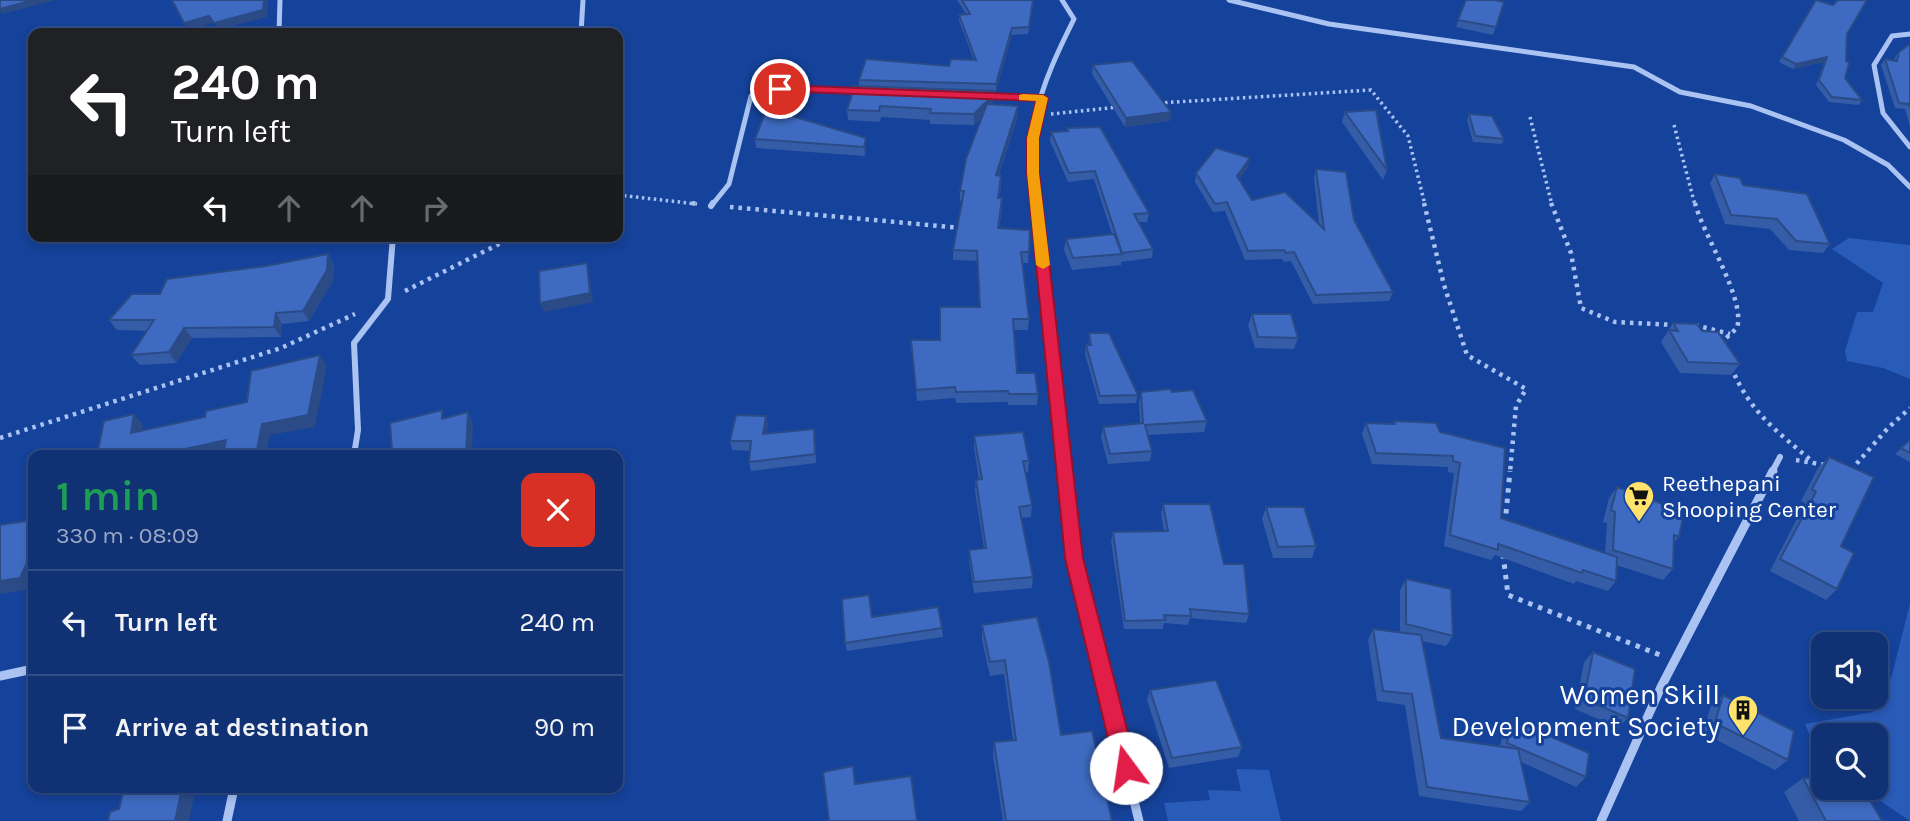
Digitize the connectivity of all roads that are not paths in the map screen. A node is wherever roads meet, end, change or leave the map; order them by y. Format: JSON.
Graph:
{"nodes":[{"id":1,"x":279,"y":0,"type":"edge"},
{"id":2,"x":583,"y":0,"type":"edge"},
{"id":3,"x":1062,"y":0,"type":"edge"},
{"id":4,"x":1229,"y":0,"type":"edge"},
{"id":5,"x":279,"y":28,"type":"edge"},
{"id":6,"x":581,"y":28,"type":"edge"},
{"id":7,"x":1910,"y":34,"type":"edge"},
{"id":8,"x":871,"y":92,"type":"edge"},
{"id":9,"x":976,"y":96,"type":"edge"},
{"id":10,"x":1043,"y":98,"type":"junction"},
{"id":11,"x":1910,"y":147,"type":"edge"},
{"id":12,"x":1910,"y":187,"type":"edge"},
{"id":13,"x":711,"y":206,"type":"road end"},
{"id":14,"x":393,"y":242,"type":"edge"},
{"id":15,"x":355,"y":450,"type":"edge"},
{"id":16,"x":1780,"y":457,"type":"road end"},
{"id":17,"x":28,"y":670,"type":"edge"},
{"id":18,"x":0,"y":676,"type":"edge"},
{"id":19,"x":233,"y":793,"type":"edge"},
{"id":20,"x":227,"y":821,"type":"edge"},
{"id":21,"x":1139,"y":821,"type":"edge"},
{"id":22,"x":1601,"y":821,"type":"edge"}],
"edges":[{"from":1,"to":5,"type":"street"},
{"from":2,"to":6,"type":"street"},
{"from":3,"to":10,"type":"street"},
{"from":4,"to":12,"type":"street"},
{"from":7,"to":11,"type":"street"},
{"from":8,"to":13,"type":"street"},
{"from":9,"to":10,"type":"street"},
{"from":10,"to":21,"type":"street"},
{"from":14,"to":15,"type":"street"},
{"from":16,"to":22,"type":"street"},
{"from":17,"to":18,"type":"street"},
{"from":19,"to":20,"type":"street"}]}
